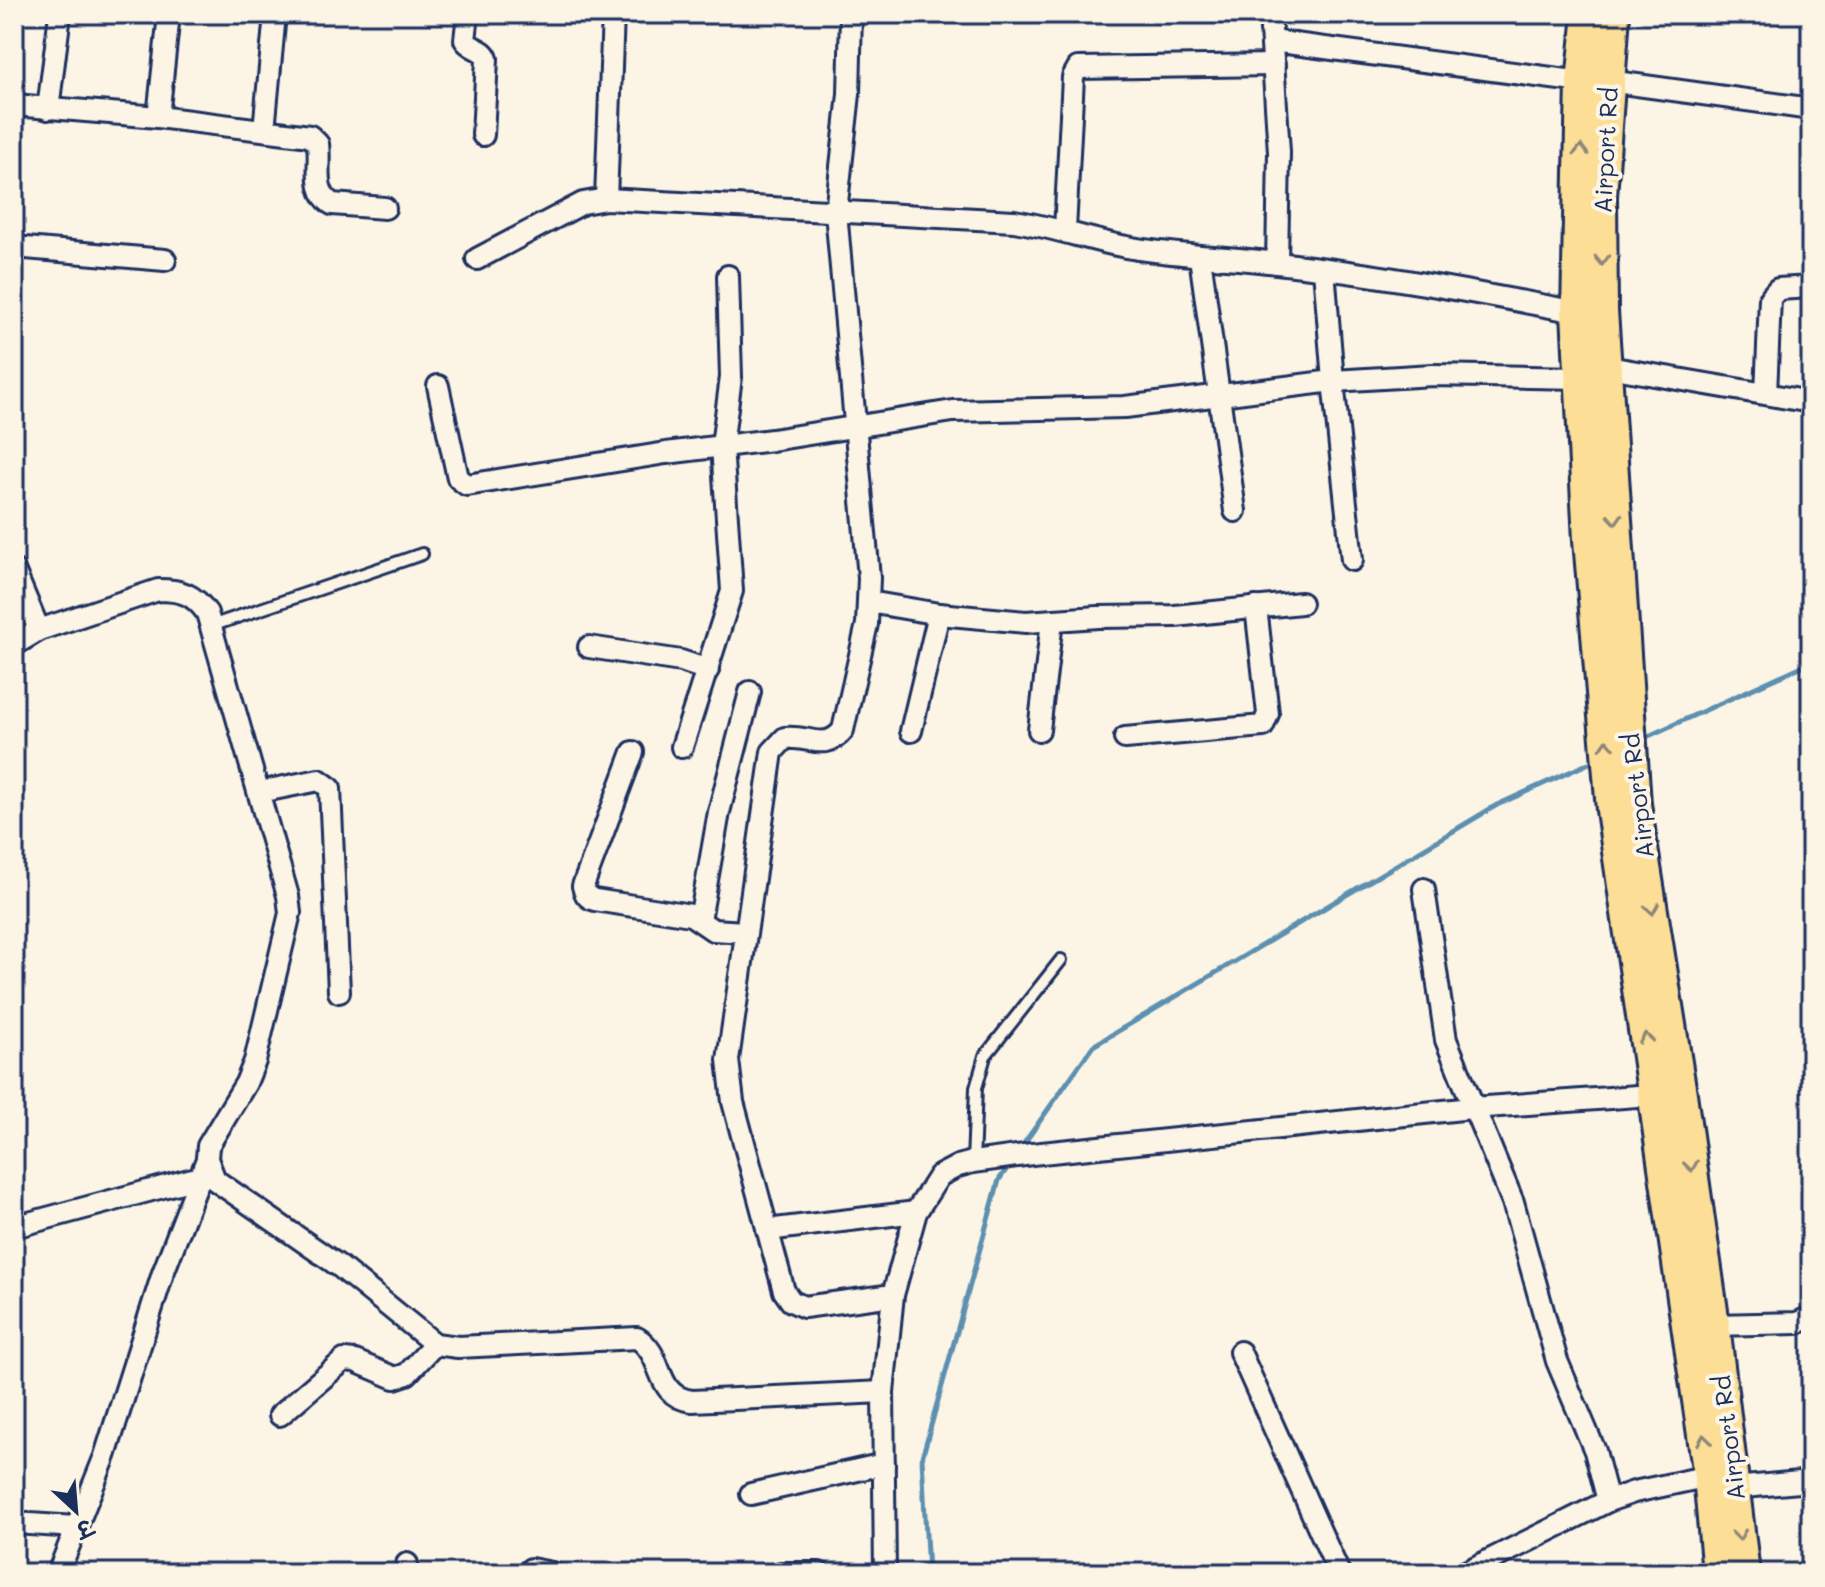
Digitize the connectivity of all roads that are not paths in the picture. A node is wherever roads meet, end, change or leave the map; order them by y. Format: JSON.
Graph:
{"nodes":[{"id":1,"x":60,"y":14,"type":"edge"},
{"id":2,"x":169,"y":14,"type":"edge"},
{"id":3,"x":275,"y":14,"type":"edge"},
{"id":4,"x":468,"y":14,"type":"edge"},
{"id":5,"x":613,"y":14,"type":"edge"},
{"id":6,"x":851,"y":14,"type":"edge"},
{"id":7,"x":1270,"y":14,"type":"edge"},
{"id":8,"x":1589,"y":14,"type":"edge"},
{"id":9,"x":1614,"y":14,"type":"edge"},
{"id":10,"x":1272,"y":41,"type":"junction"},
{"id":11,"x":1274,"y":65,"type":"junction"},
{"id":12,"x":1595,"y":81,"type":"junction"},
{"id":13,"x":14,"y":105,"type":"edge"},
{"id":14,"x":48,"y":109,"type":"junction"},
{"id":15,"x":1811,"y":109,"type":"edge"},
{"id":16,"x":158,"y":117,"type":"junction"},
{"id":17,"x":264,"y":130,"type":"junction"},
{"id":18,"x":483,"y":135,"type":"dead end"},
{"id":19,"x":606,"y":199,"type":"junction"},
{"id":20,"x":385,"y":208,"type":"dead end"},
{"id":21,"x":836,"y":212,"type":"junction"},
{"id":22,"x":1065,"y":230,"type":"junction"},
{"id":23,"x":14,"y":247,"type":"edge"},
{"id":24,"x":1200,"y":257,"type":"junction"},
{"id":25,"x":477,"y":259,"type":"dead end"},
{"id":26,"x":165,"y":260,"type":"dead end"},
{"id":27,"x":1277,"y":263,"type":"junction"},
{"id":28,"x":1324,"y":269,"type":"junction"},
{"id":29,"x":728,"y":276,"type":"dead end"},
{"id":30,"x":1811,"y":287,"type":"edge"},
{"id":31,"x":1577,"y":312,"type":"junction"},
{"id":32,"x":1595,"y":372,"type":"junction"},
{"id":33,"x":1333,"y":381,"type":"junction"},
{"id":34,"x":438,"y":386,"type":"dead end"},
{"id":35,"x":1220,"y":394,"type":"junction"},
{"id":36,"x":1766,"y":394,"type":"junction"},
{"id":37,"x":1811,"y":402,"type":"edge"},
{"id":38,"x":854,"y":426,"type":"junction"},
{"id":39,"x":722,"y":446,"type":"junction"},
{"id":40,"x":1235,"y":511,"type":"dead end"},
{"id":41,"x":422,"y":554,"type":"dead end"},
{"id":42,"x":1352,"y":560,"type":"dead end"},
{"id":43,"x":14,"y":570,"type":"edge"},
{"id":44,"x":869,"y":602,"type":"junction"},
{"id":45,"x":1301,"y":603,"type":"dead end"},
{"id":46,"x":1256,"y":607,"type":"junction"},
{"id":47,"x":939,"y":614,"type":"junction"},
{"id":48,"x":1052,"y":621,"type":"junction"},
{"id":49,"x":211,"y":626,"type":"junction"},
{"id":50,"x":39,"y":630,"type":"junction"},
{"id":51,"x":14,"y":645,"type":"edge"},
{"id":52,"x":589,"y":647,"type":"dead end"},
{"id":53,"x":708,"y":670,"type":"junction"},
{"id":54,"x":750,"y":692,"type":"dead end"},
{"id":55,"x":1039,"y":730,"type":"dead end"},
{"id":56,"x":911,"y":731,"type":"dead end"},
{"id":57,"x":1125,"y":738,"type":"dead end"},
{"id":58,"x":682,"y":747,"type":"dead end"},
{"id":59,"x":633,"y":752,"type":"dead end"},
{"id":60,"x":259,"y":792,"type":"junction"},
{"id":61,"x":1424,"y":889,"type":"dead end"},
{"id":62,"x":700,"y":920,"type":"junction"},
{"id":63,"x":745,"y":932,"type":"junction"},
{"id":64,"x":1061,"y":960,"type":"dead end"},
{"id":65,"x":339,"y":992,"type":"dead end"},
{"id":66,"x":1668,"y":1094,"type":"junction"},
{"id":67,"x":1472,"y":1108,"type":"junction"},
{"id":68,"x":973,"y":1162,"type":"junction"},
{"id":69,"x":204,"y":1168,"type":"junction"},
{"id":70,"x":916,"y":1212,"type":"junction"},
{"id":71,"x":14,"y":1227,"type":"edge"},
{"id":72,"x":767,"y":1230,"type":"junction"},
{"id":73,"x":893,"y":1295,"type":"junction"},
{"id":74,"x":1811,"y":1317,"type":"edge"},
{"id":75,"x":1714,"y":1325,"type":"junction"},
{"id":76,"x":435,"y":1344,"type":"junction"},
{"id":77,"x":1240,"y":1352,"type":"dead end"},
{"id":78,"x":883,"y":1392,"type":"junction"},
{"id":79,"x":280,"y":1415,"type":"dead end"},
{"id":80,"x":884,"y":1464,"type":"junction"},
{"id":81,"x":1811,"y":1481,"type":"edge"},
{"id":82,"x":1721,"y":1482,"type":"junction"},
{"id":83,"x":751,"y":1494,"type":"dead end"},
{"id":84,"x":1608,"y":1501,"type":"junction"},
{"id":85,"x":14,"y":1523,"type":"edge"},
{"id":86,"x":76,"y":1527,"type":"junction"},
{"id":87,"x":531,"y":1569,"type":"dead end"},
{"id":88,"x":58,"y":1573,"type":"edge"},
{"id":89,"x":552,"y":1573,"type":"edge"},
{"id":90,"x":781,"y":1573,"type":"edge"},
{"id":91,"x":819,"y":1573,"type":"edge"},
{"id":92,"x":885,"y":1573,"type":"edge"},
{"id":93,"x":1339,"y":1573,"type":"edge"},
{"id":94,"x":1464,"y":1573,"type":"edge"},
{"id":95,"x":1718,"y":1573,"type":"edge"},
{"id":96,"x":1744,"y":1573,"type":"edge"}],
"edges":[{"from":1,"to":14,"type":"street"},
{"from":2,"to":16,"type":"street"},
{"from":3,"to":17,"type":"street"},
{"from":4,"to":18,"type":"street"},
{"from":5,"to":19,"type":"street"},
{"from":6,"to":21,"type":"street"},
{"from":7,"to":10,"type":"street"},
{"from":8,"to":12,"type":"main road"},
{"from":9,"to":12,"type":"main road","name":"Airport Rd"},
{"from":10,"to":11,"type":"street"},
{"from":10,"to":12,"type":"street"},
{"from":11,"to":22,"type":"street"},
{"from":11,"to":27,"type":"street"},
{"from":12,"to":15,"type":"street"},
{"from":31,"to":12,"type":"main road","one_way":true},
{"from":12,"to":32,"type":"main road","name":"Airport Rd","one_way":true},
{"from":13,"to":14,"type":"street"},
{"from":14,"to":16,"type":"street"},
{"from":16,"to":17,"type":"street"},
{"from":17,"to":20,"type":"street"},
{"from":19,"to":21,"type":"street"},
{"from":19,"to":25,"type":"street"},
{"from":21,"to":22,"type":"street"},
{"from":21,"to":38,"type":"street"},
{"from":22,"to":24,"type":"street"},
{"from":23,"to":26,"type":"street"},
{"from":24,"to":27,"type":"street"},
{"from":24,"to":35,"type":"street"},
{"from":27,"to":28,"type":"street"},
{"from":28,"to":31,"type":"street"},
{"from":28,"to":33,"type":"street"},
{"from":29,"to":39,"type":"street"},
{"from":30,"to":36,"type":"street"},
{"from":31,"to":32,"type":"main road"},
{"from":32,"to":33,"type":"street"},
{"from":32,"to":36,"type":"street"},
{"from":32,"to":66,"type":"main road","name":"Airport Rd"},
{"from":33,"to":35,"type":"street"},
{"from":33,"to":42,"type":"street"},
{"from":34,"to":39,"type":"street"},
{"from":35,"to":38,"type":"street"},
{"from":35,"to":40,"type":"street"},
{"from":36,"to":37,"type":"street"},
{"from":38,"to":39,"type":"street"},
{"from":38,"to":44,"type":"street"},
{"from":39,"to":53,"type":"street"},
{"from":41,"to":49,"type":"lane"},
{"from":43,"to":50,"type":"street"},
{"from":44,"to":47,"type":"street"},
{"from":44,"to":63,"type":"street"},
{"from":45,"to":46,"type":"street"},
{"from":46,"to":48,"type":"street"},
{"from":46,"to":57,"type":"street"},
{"from":47,"to":48,"type":"street"},
{"from":47,"to":56,"type":"street"},
{"from":48,"to":55,"type":"street"},
{"from":49,"to":50,"type":"street"},
{"from":49,"to":60,"type":"street"},
{"from":50,"to":51,"type":"street"},
{"from":52,"to":53,"type":"street"},
{"from":53,"to":58,"type":"street"},
{"from":54,"to":62,"type":"street"},
{"from":59,"to":62,"type":"street"},
{"from":60,"to":65,"type":"street"},
{"from":60,"to":69,"type":"street"},
{"from":61,"to":67,"type":"street"},
{"from":62,"to":63,"type":"street"},
{"from":63,"to":72,"type":"street"},
{"from":64,"to":68,"type":"lane"},
{"from":66,"to":67,"type":"street"},
{"from":66,"to":75,"type":"main road","name":"Airport Rd","one_way":true},
{"from":82,"to":66,"type":"main road","one_way":true},
{"from":67,"to":68,"type":"street"},
{"from":67,"to":84,"type":"street"},
{"from":68,"to":70,"type":"street"},
{"from":69,"to":71,"type":"street"},
{"from":69,"to":76,"type":"street"},
{"from":69,"to":86,"type":"street"},
{"from":70,"to":72,"type":"street"},
{"from":70,"to":73,"type":"street"},
{"from":72,"to":73,"type":"street"},
{"from":73,"to":78,"type":"street"},
{"from":74,"to":75,"type":"street"},
{"from":75,"to":82,"type":"main road","name":"Airport Rd"},
{"from":76,"to":78,"type":"street"},
{"from":76,"to":79,"type":"street"},
{"from":77,"to":93,"type":"street"},
{"from":78,"to":80,"type":"street"},
{"from":80,"to":83,"type":"street"},
{"from":80,"to":92,"type":"street"},
{"from":81,"to":82,"type":"street"},
{"from":82,"to":84,"type":"street"},
{"from":82,"to":95,"type":"main road"},
{"from":82,"to":96,"type":"main road","name":"Airport Rd","one_way":true},
{"from":84,"to":94,"type":"street"},
{"from":85,"to":86,"type":"street"},
{"from":86,"to":88,"type":"street"},
{"from":87,"to":89,"type":"street"},
{"from":90,"to":91,"type":"street"}]}
